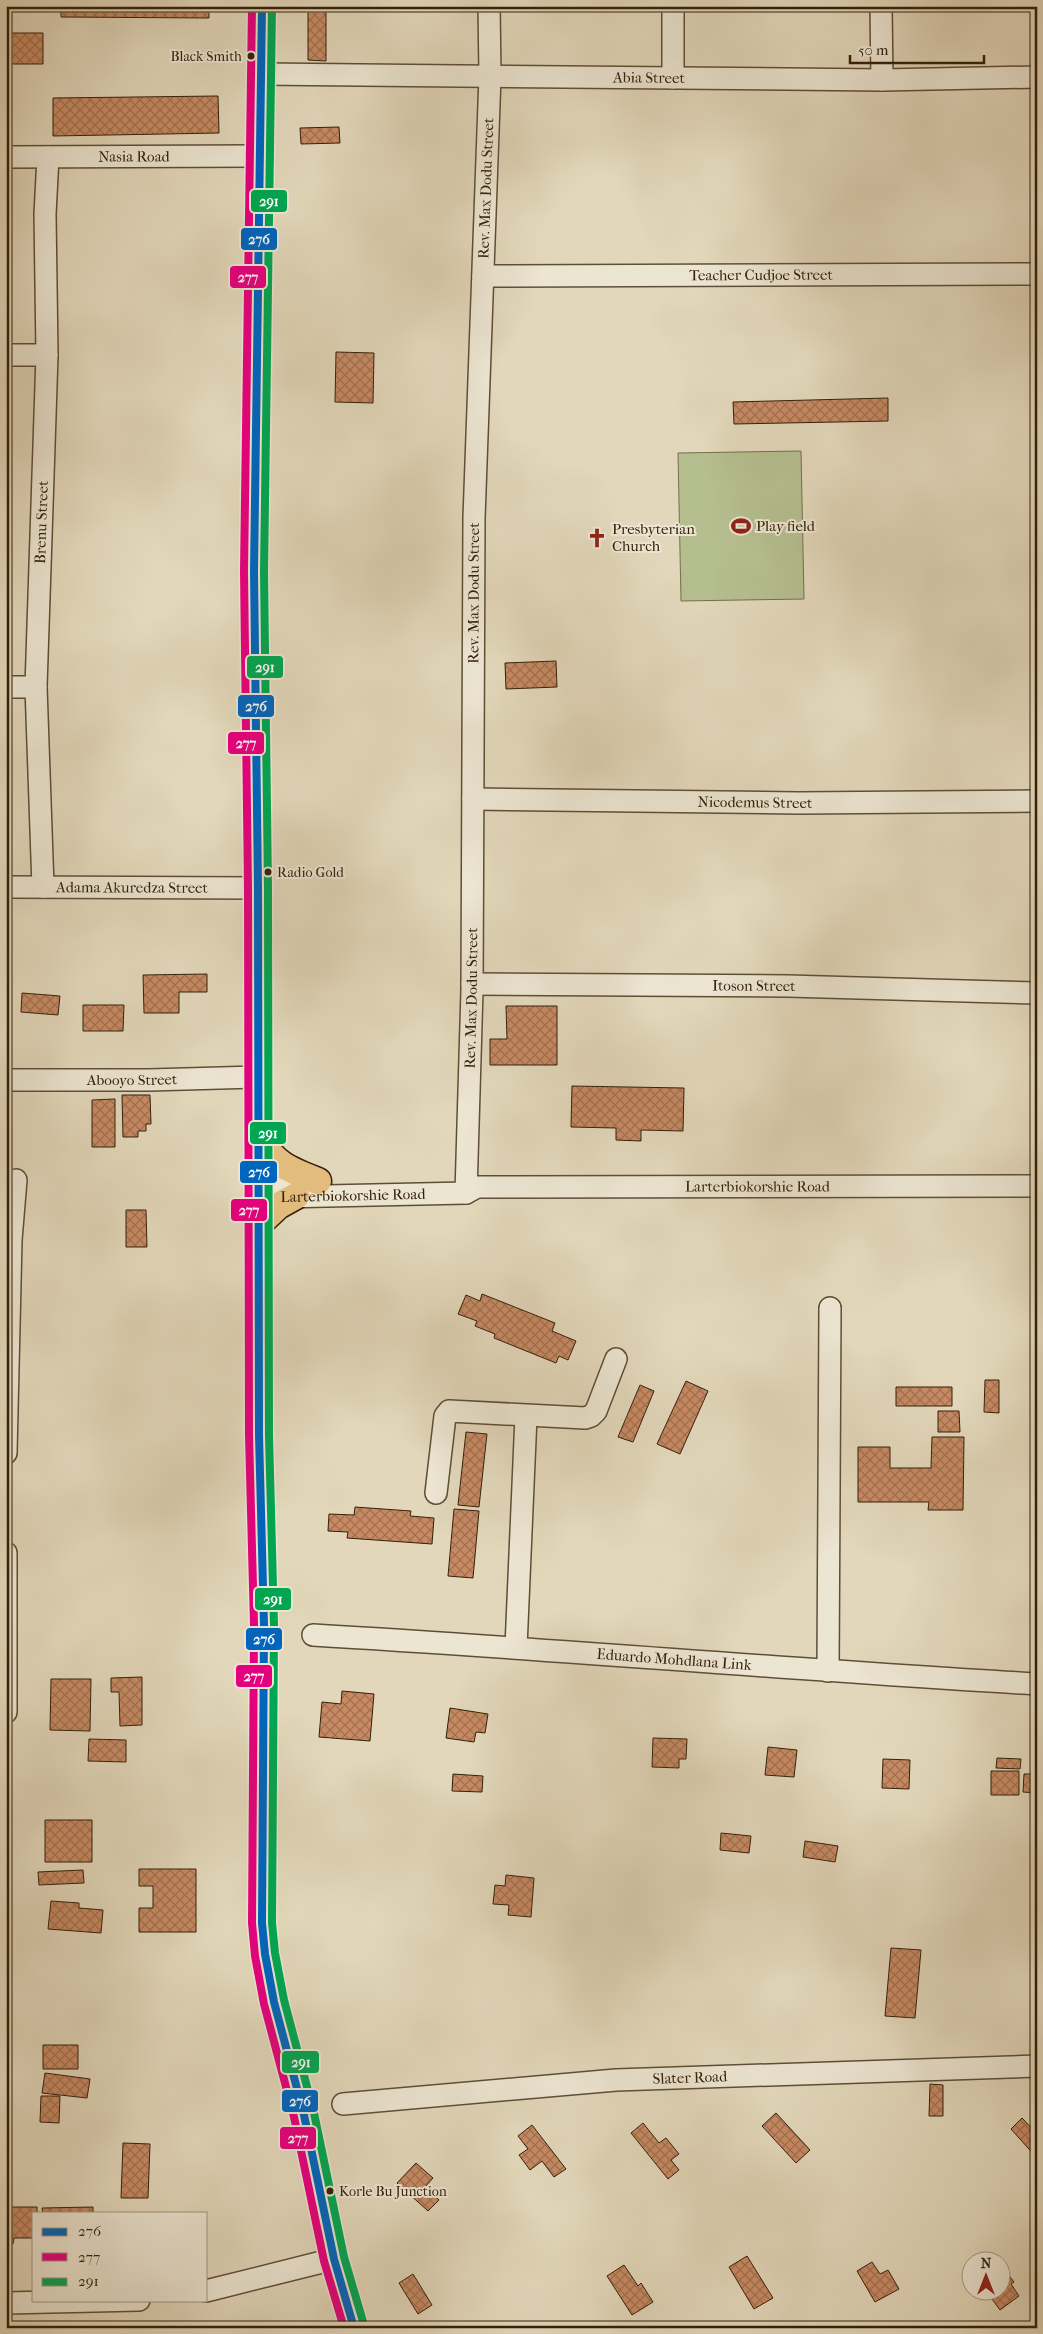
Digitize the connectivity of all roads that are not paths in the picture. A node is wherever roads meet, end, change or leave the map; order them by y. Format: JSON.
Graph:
{"nodes":[{"id":1,"x":262,"y":6,"type":"edge"},
{"id":2,"x":489,"y":6,"type":"edge"},
{"id":3,"x":673,"y":6,"type":"edge"},
{"id":4,"x":881,"y":6,"type":"edge"},
{"id":5,"x":261,"y":74,"type":"junction"},
{"id":6,"x":490,"y":76,"type":"junction"},
{"id":7,"x":1037,"y":77,"type":"edge"},
{"id":8,"x":673,"y":78,"type":"junction"},
{"id":9,"x":882,"y":80,"type":"junction"},
{"id":10,"x":261,"y":156,"type":"junction"},
{"id":11,"x":6,"y":157,"type":"edge"},
{"id":12,"x":48,"y":157,"type":"junction"},
{"id":13,"x":1037,"y":274,"type":"edge"},
{"id":14,"x":483,"y":276,"type":"junction"},
{"id":15,"x":6,"y":355,"type":"edge"},
{"id":16,"x":47,"y":355,"type":"junction"},
{"id":17,"x":6,"y":687,"type":"edge"},
{"id":18,"x":36,"y":687,"type":"junction"},
{"id":19,"x":474,"y":800,"type":"junction"},
{"id":20,"x":1037,"y":801,"type":"edge"},
{"id":21,"x":6,"y":887,"type":"edge"},
{"id":22,"x":43,"y":887,"type":"junction"},
{"id":23,"x":258,"y":888,"type":"junction"},
{"id":24,"x":472,"y":984,"type":"junction"},
{"id":25,"x":1037,"y":993,"type":"edge"},
{"id":26,"x":258,"y":1077,"type":"junction"},
{"id":27,"x":6,"y":1080,"type":"edge"},
{"id":28,"x":258,"y":1137,"type":"junction"},
{"id":29,"x":16,"y":1180,"type":"dead end"},
{"id":30,"x":318,"y":1181,"type":"junction"},
{"id":31,"x":1037,"y":1186,"type":"edge"},
{"id":32,"x":470,"y":1187,"type":"junction"},
{"id":33,"x":258,"y":1189,"type":"junction"},
{"id":34,"x":296,"y":1196,"type":"junction"},
{"id":35,"x":259,"y":1224,"type":"junction"},
{"id":36,"x":8,"y":1266,"type":"edge"},
{"id":37,"x":830,"y":1308,"type":"dead end"},
{"id":38,"x":616,"y":1359,"type":"dead end"},
{"id":39,"x":526,"y":1416,"type":"junction"},
{"id":40,"x":6,"y":1453,"type":"edge"},
{"id":41,"x":436,"y":1493,"type":"dead end"},
{"id":42,"x":6,"y":1553,"type":"edge"},
{"id":43,"x":312,"y":1635,"type":"dead end"},
{"id":44,"x":516,"y":1647,"type":"junction"},
{"id":45,"x":828,"y":1672,"type":"junction"},
{"id":46,"x":1037,"y":1684,"type":"edge"},
{"id":47,"x":6,"y":1712,"type":"edge"},
{"id":48,"x":1037,"y":2066,"type":"edge"},
{"id":49,"x":343,"y":2104,"type":"dead end"},
{"id":50,"x":334,"y":2259,"type":"junction"},
{"id":51,"x":208,"y":2290,"type":"edge"},
{"id":52,"x":51,"y":2302,"type":"edge"},
{"id":53,"x":6,"y":2303,"type":"edge"},
{"id":54,"x":354,"y":2328,"type":"edge"}],
"edges":[{"from":1,"to":5,"type":"main road"},
{"from":2,"to":6,"type":"street","name":"Rev. Max Dodu Street"},
{"from":3,"to":8,"type":"street"},
{"from":4,"to":9,"type":"street"},
{"from":5,"to":6,"type":"street","name":"Abia Street"},
{"from":5,"to":10,"type":"main road"},
{"from":6,"to":8,"type":"street","name":"Abia Street"},
{"from":6,"to":14,"type":"street","name":"Rev. Max Dodu Street"},
{"from":7,"to":9,"type":"street","name":"Abia Street"},
{"from":8,"to":9,"type":"street","name":"Abia Street"},
{"from":10,"to":12,"type":"street","name":"Nasia Road"},
{"from":10,"to":23,"type":"main road"},
{"from":11,"to":12,"type":"street","name":"Nasia Road"},
{"from":12,"to":16,"type":"street","name":"Brenu Street"},
{"from":13,"to":14,"type":"street","name":"Teacher Cudjoe Street"},
{"from":14,"to":19,"type":"street","name":"Rev. Max Dodu Street"},
{"from":15,"to":16,"type":"street"},
{"from":16,"to":18,"type":"street","name":"Brenu Street"},
{"from":17,"to":18,"type":"street"},
{"from":18,"to":22,"type":"street","name":"Brenu Street"},
{"from":19,"to":20,"type":"street","name":"Nicodemus Street"},
{"from":19,"to":24,"type":"street","name":"Rev. Max Dodu Street"},
{"from":21,"to":22,"type":"street","name":"Adama Akuredza Street"},
{"from":22,"to":23,"type":"street","name":"Adama Akuredza Street"},
{"from":23,"to":26,"type":"main road"},
{"from":24,"to":25,"type":"street","name":"Itoson Street"},
{"from":24,"to":32,"type":"street","name":"Rev. Max Dodu Street"},
{"from":26,"to":27,"type":"street","name":"Abooyo Street"},
{"from":26,"to":28,"type":"main road"},
{"from":28,"to":30,"type":"main road"},
{"from":28,"to":33,"type":"main road"},
{"from":29,"to":36,"type":"street"},
{"from":30,"to":32,"type":"street","name":"Larterbiokorshie Road"},
{"from":30,"to":33,"type":"street","name":"Larterbiokorshie Road"},
{"from":31,"to":32,"type":"street","name":"Larterbiokorshie Road"},
{"from":32,"to":34,"type":"street","name":"Larterbiokorshie Road"},
{"from":33,"to":34,"type":"street","name":"Larterbiokorshie Road"},
{"from":33,"to":35,"type":"main road"},
{"from":34,"to":35,"type":"main road"},
{"from":35,"to":50,"type":"main road"},
{"from":36,"to":40,"type":"street"},
{"from":37,"to":45,"type":"street"},
{"from":38,"to":39,"type":"street"},
{"from":39,"to":41,"type":"street"},
{"from":39,"to":44,"type":"street"},
{"from":42,"to":47,"type":"street"},
{"from":43,"to":44,"type":"street","name":"Eduardo Mohdlana Link"},
{"from":44,"to":45,"type":"street","name":"Eduardo Mohdlana Link"},
{"from":45,"to":46,"type":"street","name":"Eduardo Mohdlana Link"},
{"from":48,"to":49,"type":"street","name":"Slater Road"},
{"from":50,"to":51,"type":"street"},
{"from":50,"to":54,"type":"main road"},
{"from":52,"to":53,"type":"street"}]}
